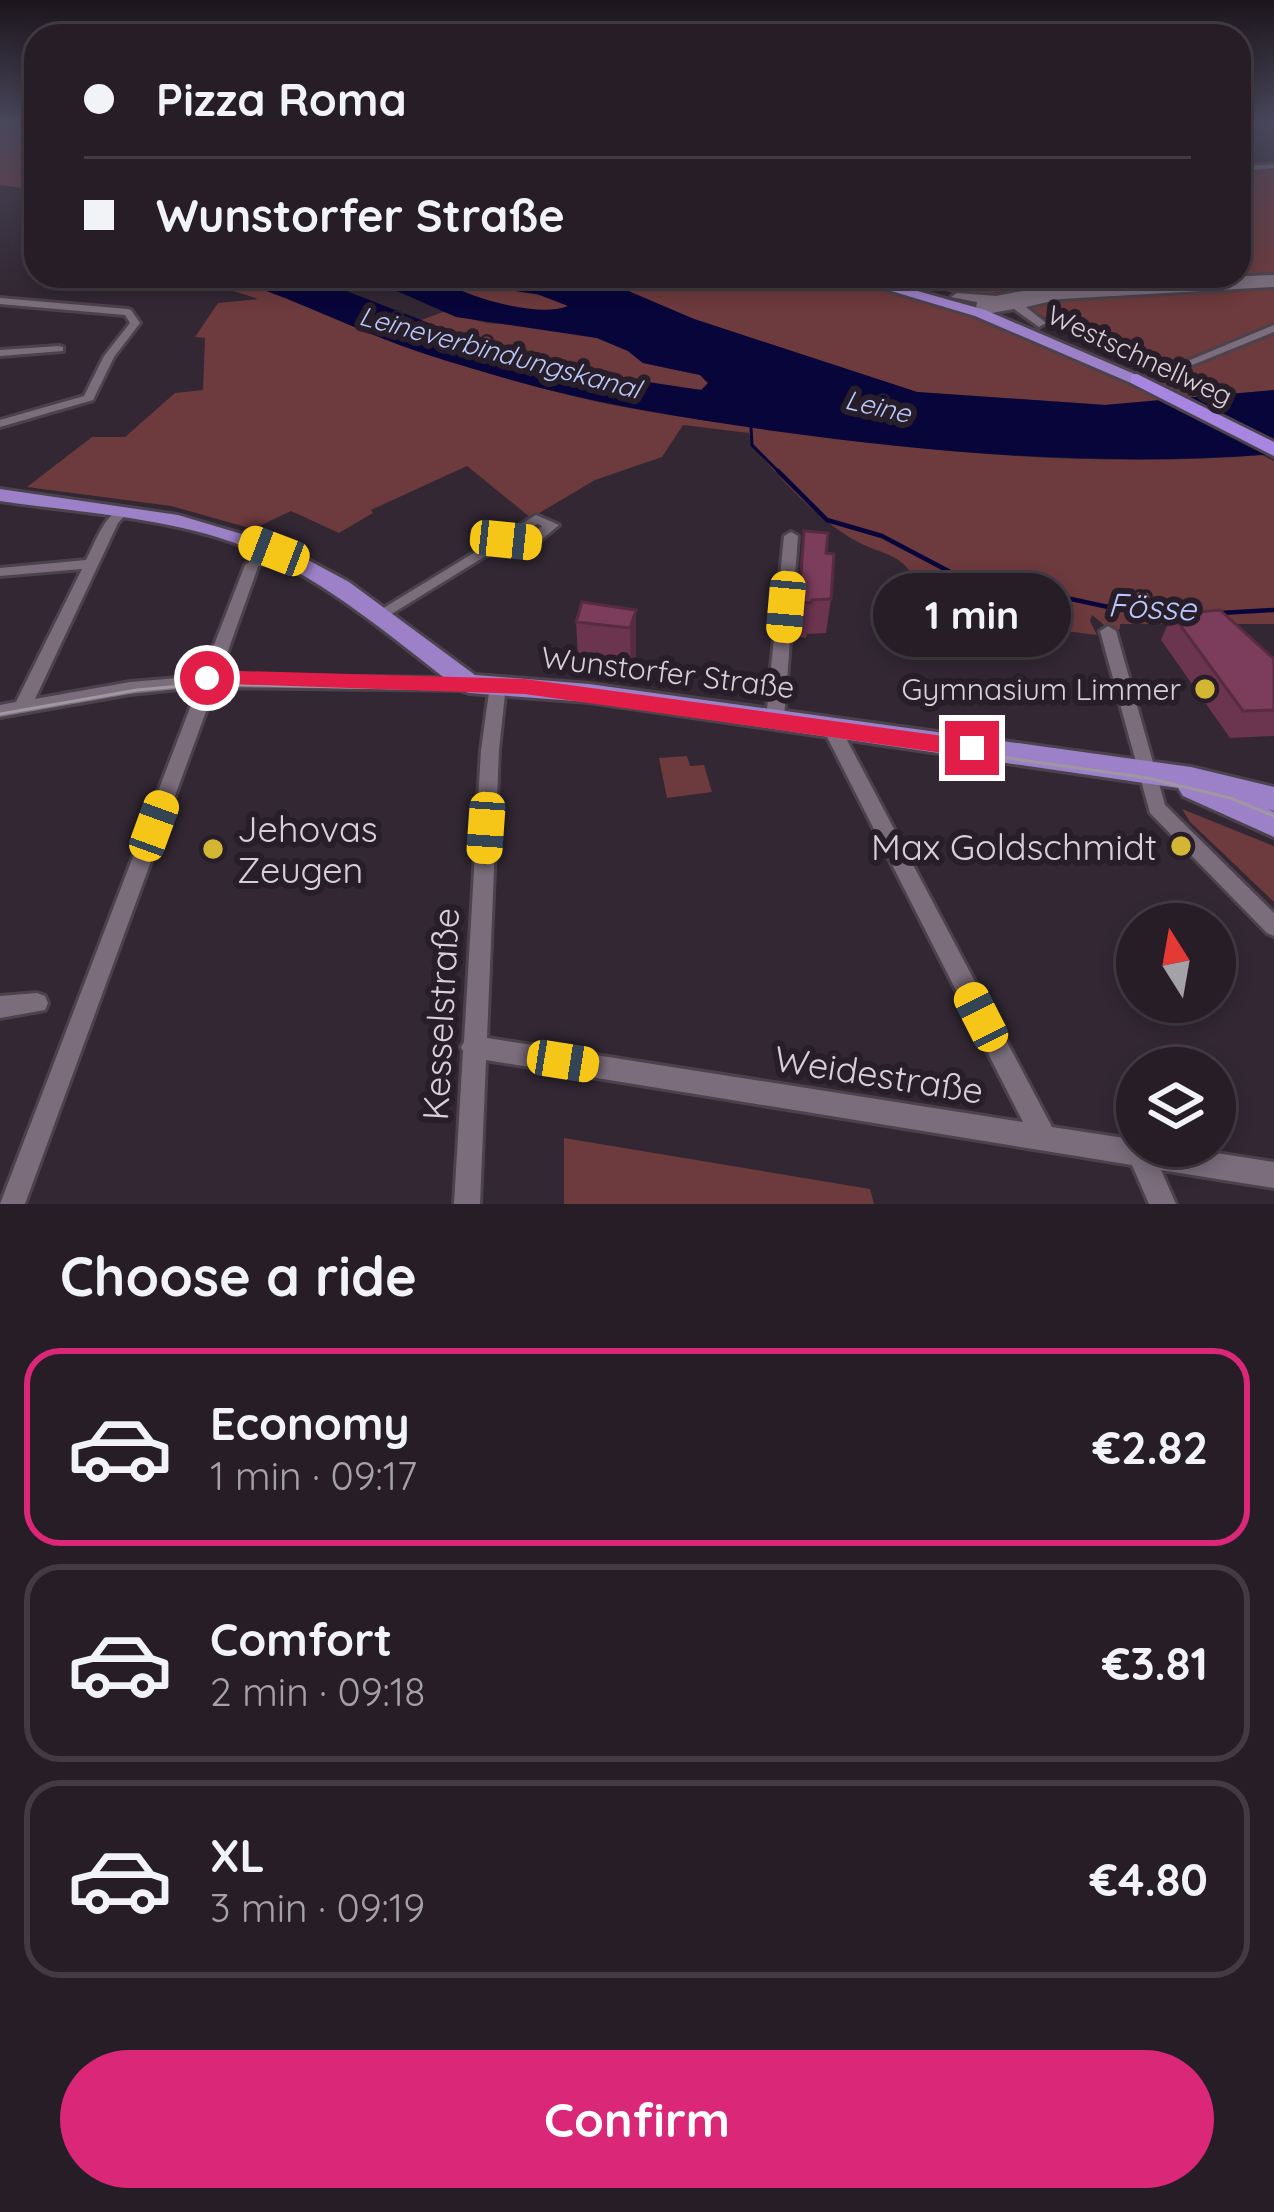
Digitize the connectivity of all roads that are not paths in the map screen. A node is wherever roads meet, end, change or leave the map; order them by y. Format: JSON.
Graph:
{"nodes":[{"id":1,"x":916,"y":288,"type":"edge"},
{"id":2,"x":917,"y":288,"type":"edge"},
{"id":3,"x":1162,"y":288,"type":"joint"},
{"id":4,"x":0,"y":301,"type":"edge"},
{"id":5,"x":1018,"y":302,"type":"junction"},
{"id":6,"x":16,"y":303,"type":"junction"},
{"id":7,"x":989,"y":306,"type":"junction"},
{"id":8,"x":0,"y":311,"type":"edge"},
{"id":9,"x":1040,"y":323,"type":"junction"},
{"id":10,"x":1274,"y":328,"type":"edge"},
{"id":11,"x":59,"y":349,"type":"dead end"},
{"id":12,"x":0,"y":353,"type":"edge"},
{"id":13,"x":1176,"y":368,"type":"dead end"},
{"id":14,"x":1145,"y":379,"type":"junction"},
{"id":15,"x":0,"y":424,"type":"edge"},
{"id":16,"x":1274,"y":441,"type":"edge"},
{"id":17,"x":1274,"y":451,"type":"edge"},
{"id":18,"x":0,"y":495,"type":"edge"},
{"id":19,"x":122,"y":511,"type":"junction"},
{"id":20,"x":791,"y":536,"type":"dead end"},
{"id":21,"x":506,"y":540,"type":"dead end"},
{"id":22,"x":274,"y":551,"type":"junction"},
{"id":23,"x":91,"y":565,"type":"junction"},
{"id":24,"x":0,"y":572,"type":"edge"},
{"id":25,"x":380,"y":615,"type":"junction"},
{"id":26,"x":1108,"y":631,"type":"dead end"},
{"id":27,"x":206,"y":681,"type":"junction"},
{"id":28,"x":469,"y":684,"type":"junction"},
{"id":29,"x":498,"y":685,"type":"junction"},
{"id":30,"x":23,"y":706,"type":"junction"},
{"id":31,"x":0,"y":711,"type":"edge"},
{"id":32,"x":776,"y":719,"type":"junction"},
{"id":33,"x":831,"y":727,"type":"junction"},
{"id":34,"x":1151,"y":776,"type":"junction"},
{"id":35,"x":1274,"y":799,"type":"edge"},
{"id":36,"x":1274,"y":825,"type":"edge"},
{"id":37,"x":1274,"y":927,"type":"edge"},
{"id":38,"x":37,"y":1003,"type":"dead end"},
{"id":39,"x":0,"y":1007,"type":"edge"},
{"id":40,"x":472,"y":1048,"type":"junction"},
{"id":41,"x":1044,"y":1138,"type":"junction"},
{"id":42,"x":1116,"y":1150,"type":"edge"},
{"id":43,"x":1146,"y":1167,"type":"edge"},
{"id":44,"x":1223,"y":1167,"type":"edge"},
{"id":45,"x":1274,"y":1175,"type":"edge"},
{"id":46,"x":12,"y":1204,"type":"edge"},
{"id":47,"x":467,"y":1204,"type":"edge"},
{"id":48,"x":1163,"y":1204,"type":"edge"}],
"edges":[{"from":1,"to":7,"type":"main road","name":"Westschnellweg"},
{"from":2,"to":7,"type":"main road","name":"Westschnellweg"},
{"from":3,"to":5,"type":"main road"},
{"from":3,"to":7,"type":"main road"},
{"from":4,"to":6,"type":"street"},
{"from":5,"to":7,"type":"main road"},
{"from":5,"to":9,"type":"main road"},
{"from":6,"to":8,"type":"street"},
{"from":6,"to":15,"type":"street"},
{"from":7,"to":9,"type":"main road","name":"Westschnellweg"},
{"from":7,"to":14,"type":"main road","name":"Westschnellweg"},
{"from":9,"to":14,"type":"main road","name":"Westschnellweg"},
{"from":10,"to":13,"type":"street"},
{"from":11,"to":12,"type":"street"},
{"from":14,"to":16,"type":"highway","name":"Westschnellweg"},
{"from":14,"to":17,"type":"highway","name":"Westschnellweg"},
{"from":18,"to":19,"type":"main road"},
{"from":19,"to":22,"type":"main road"},
{"from":19,"to":23,"type":"street"},
{"from":20,"to":32,"type":"street"},
{"from":21,"to":25,"type":"street"},
{"from":22,"to":25,"type":"main road"},
{"from":22,"to":27,"type":"street"},
{"from":23,"to":24,"type":"street"},
{"from":23,"to":30,"type":"street"},
{"from":25,"to":28,"type":"main road"},
{"from":26,"to":34,"type":"street"},
{"from":27,"to":28,"type":"street"},
{"from":27,"to":30,"type":"street"},
{"from":27,"to":46,"type":"street"},
{"from":28,"to":29,"type":"main road","name":"Wunstorfer Straße"},
{"from":29,"to":32,"type":"main road","name":"Wunstorfer Straße"},
{"from":29,"to":40,"type":"street","name":"Kesselstraße"},
{"from":30,"to":31,"type":"street"},
{"from":32,"to":33,"type":"main road","name":"Wunstorfer Straße"},
{"from":33,"to":34,"type":"main road","name":"Wunstorfer Straße"},
{"from":33,"to":41,"type":"street"},
{"from":34,"to":35,"type":"main road","name":"Wunstorfer Straße"},
{"from":34,"to":36,"type":"main road","name":"Wunstorfer Straße"},
{"from":34,"to":37,"type":"street"},
{"from":38,"to":39,"type":"street"},
{"from":40,"to":41,"type":"street","name":"Weidestraße"},
{"from":40,"to":47,"type":"street","name":"Kesselstraße"},
{"from":41,"to":42,"type":"street","name":"Weidestraße"},
{"from":43,"to":48,"type":"street"},
{"from":44,"to":45,"type":"street","name":"Weidestraße"}]}
